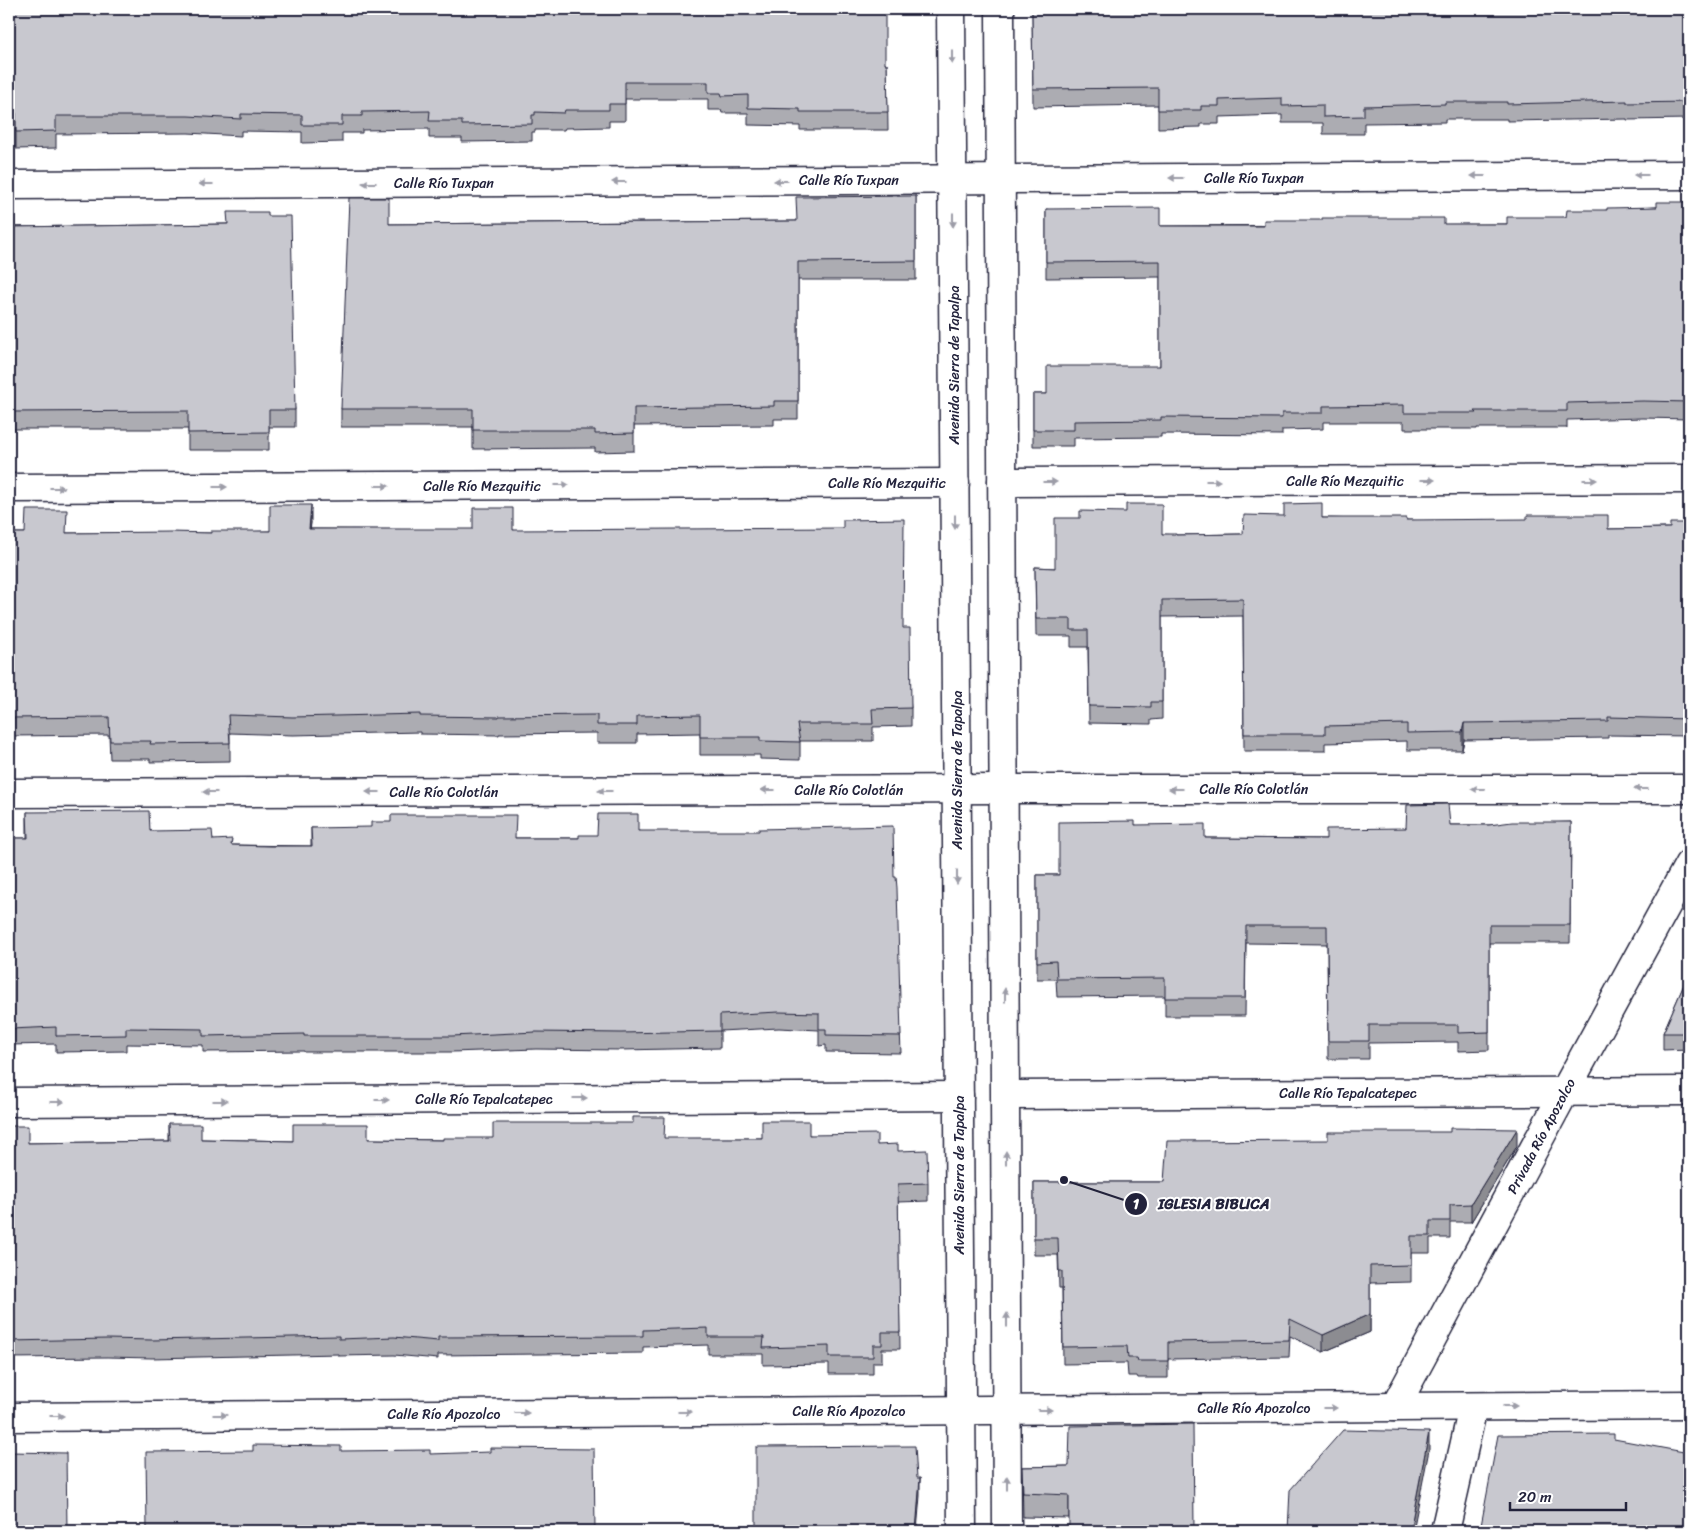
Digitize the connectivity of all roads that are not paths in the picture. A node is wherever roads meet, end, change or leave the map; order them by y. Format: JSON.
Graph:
{"nodes":[{"id":1,"x":952,"y":9,"type":"edge"},
{"id":2,"x":1000,"y":9,"type":"edge"},
{"id":3,"x":1689,"y":175,"type":"edge"},
{"id":4,"x":1000,"y":179,"type":"junction"},
{"id":5,"x":953,"y":180,"type":"junction"},
{"id":6,"x":9,"y":185,"type":"edge"},
{"id":7,"x":1689,"y":479,"type":"edge"},
{"id":8,"x":1002,"y":482,"type":"junction"},
{"id":9,"x":955,"y":483,"type":"junction"},
{"id":10,"x":9,"y":488,"type":"edge"},
{"id":11,"x":1004,"y":789,"type":"junction"},
{"id":12,"x":1689,"y":789,"type":"edge"},
{"id":13,"x":957,"y":790,"type":"junction"},
{"id":14,"x":9,"y":793,"type":"edge"},
{"id":15,"x":1689,"y":864,"type":"edge"},
{"id":16,"x":1566,"y":1091,"type":"junction"},
{"id":17,"x":1689,"y":1091,"type":"edge"},
{"id":18,"x":1006,"y":1095,"type":"junction"},
{"id":19,"x":959,"y":1096,"type":"junction"},
{"id":20,"x":9,"y":1102,"type":"edge"},
{"id":21,"x":1689,"y":1405,"type":"edge"},
{"id":22,"x":1395,"y":1407,"type":"junction"},
{"id":23,"x":1473,"y":1407,"type":"junction"},
{"id":24,"x":961,"y":1410,"type":"junction"},
{"id":25,"x":1007,"y":1410,"type":"junction"},
{"id":26,"x":9,"y":1417,"type":"edge"},
{"id":27,"x":962,"y":1531,"type":"edge"},
{"id":28,"x":1007,"y":1531,"type":"edge"},
{"id":29,"x":1445,"y":1531,"type":"edge"}],
"edges":[{"from":1,"to":5,"type":"street","name":"Avenida Sierra de Tapalpa","one_way":true},
{"from":2,"to":4,"type":"street"},
{"from":3,"to":4,"type":"street","name":"Calle Río Tuxpan","one_way":true},
{"from":4,"to":5,"type":"street","name":"Calle Río Tuxpan"},
{"from":4,"to":8,"type":"street"},
{"from":5,"to":6,"type":"street","name":"Calle Río Tuxpan","one_way":true},
{"from":5,"to":9,"type":"street","name":"Avenida Sierra de Tapalpa","one_way":true},
{"from":8,"to":7,"type":"street","name":"Calle Río Mezquitic","one_way":true},
{"from":8,"to":11,"type":"street"},
{"from":10,"to":9,"type":"street","name":"Calle Río Mezquitic","one_way":true},
{"from":9,"to":13,"type":"street","name":"Avenida Sierra de Tapalpa","one_way":true},
{"from":12,"to":11,"type":"street","name":"Calle Río Colotlán","one_way":true},
{"from":11,"to":13,"type":"street","name":"Calle Río Colotlán"},
{"from":18,"to":11,"type":"street","one_way":true},
{"from":13,"to":14,"type":"street","name":"Calle Río Colotlán","one_way":true},
{"from":13,"to":19,"type":"street","name":"Avenida Sierra de Tapalpa","one_way":true},
{"from":15,"to":16,"type":"street","name":"Privada Río Apozolco"},
{"from":16,"to":17,"type":"street","name":"Calle Río Tepalcatepec"},
{"from":16,"to":18,"type":"street","name":"Calle Río Tepalcatepec"},
{"from":16,"to":22,"type":"street","name":"Privada Río Apozolco"},
{"from":25,"to":18,"type":"street","one_way":true},
{"from":20,"to":19,"type":"street","name":"Calle Río Tepalcatepec","one_way":true},
{"from":19,"to":24,"type":"street","name":"Avenida Sierra de Tapalpa"},
{"from":23,"to":21,"type":"street","name":"Calle Río Apozolco","one_way":true},
{"from":22,"to":23,"type":"street","name":"Calle Río Apozolco"},
{"from":25,"to":22,"type":"street","name":"Calle Río Apozolco","one_way":true},
{"from":23,"to":29,"type":"street"},
{"from":24,"to":25,"type":"street","name":"Calle Río Apozolco"},
{"from":26,"to":24,"type":"street","name":"Calle Río Apozolco","one_way":true},
{"from":24,"to":27,"type":"street","name":"Avenida Sierra de Tapalpa"},
{"from":28,"to":25,"type":"street","one_way":true}]}
